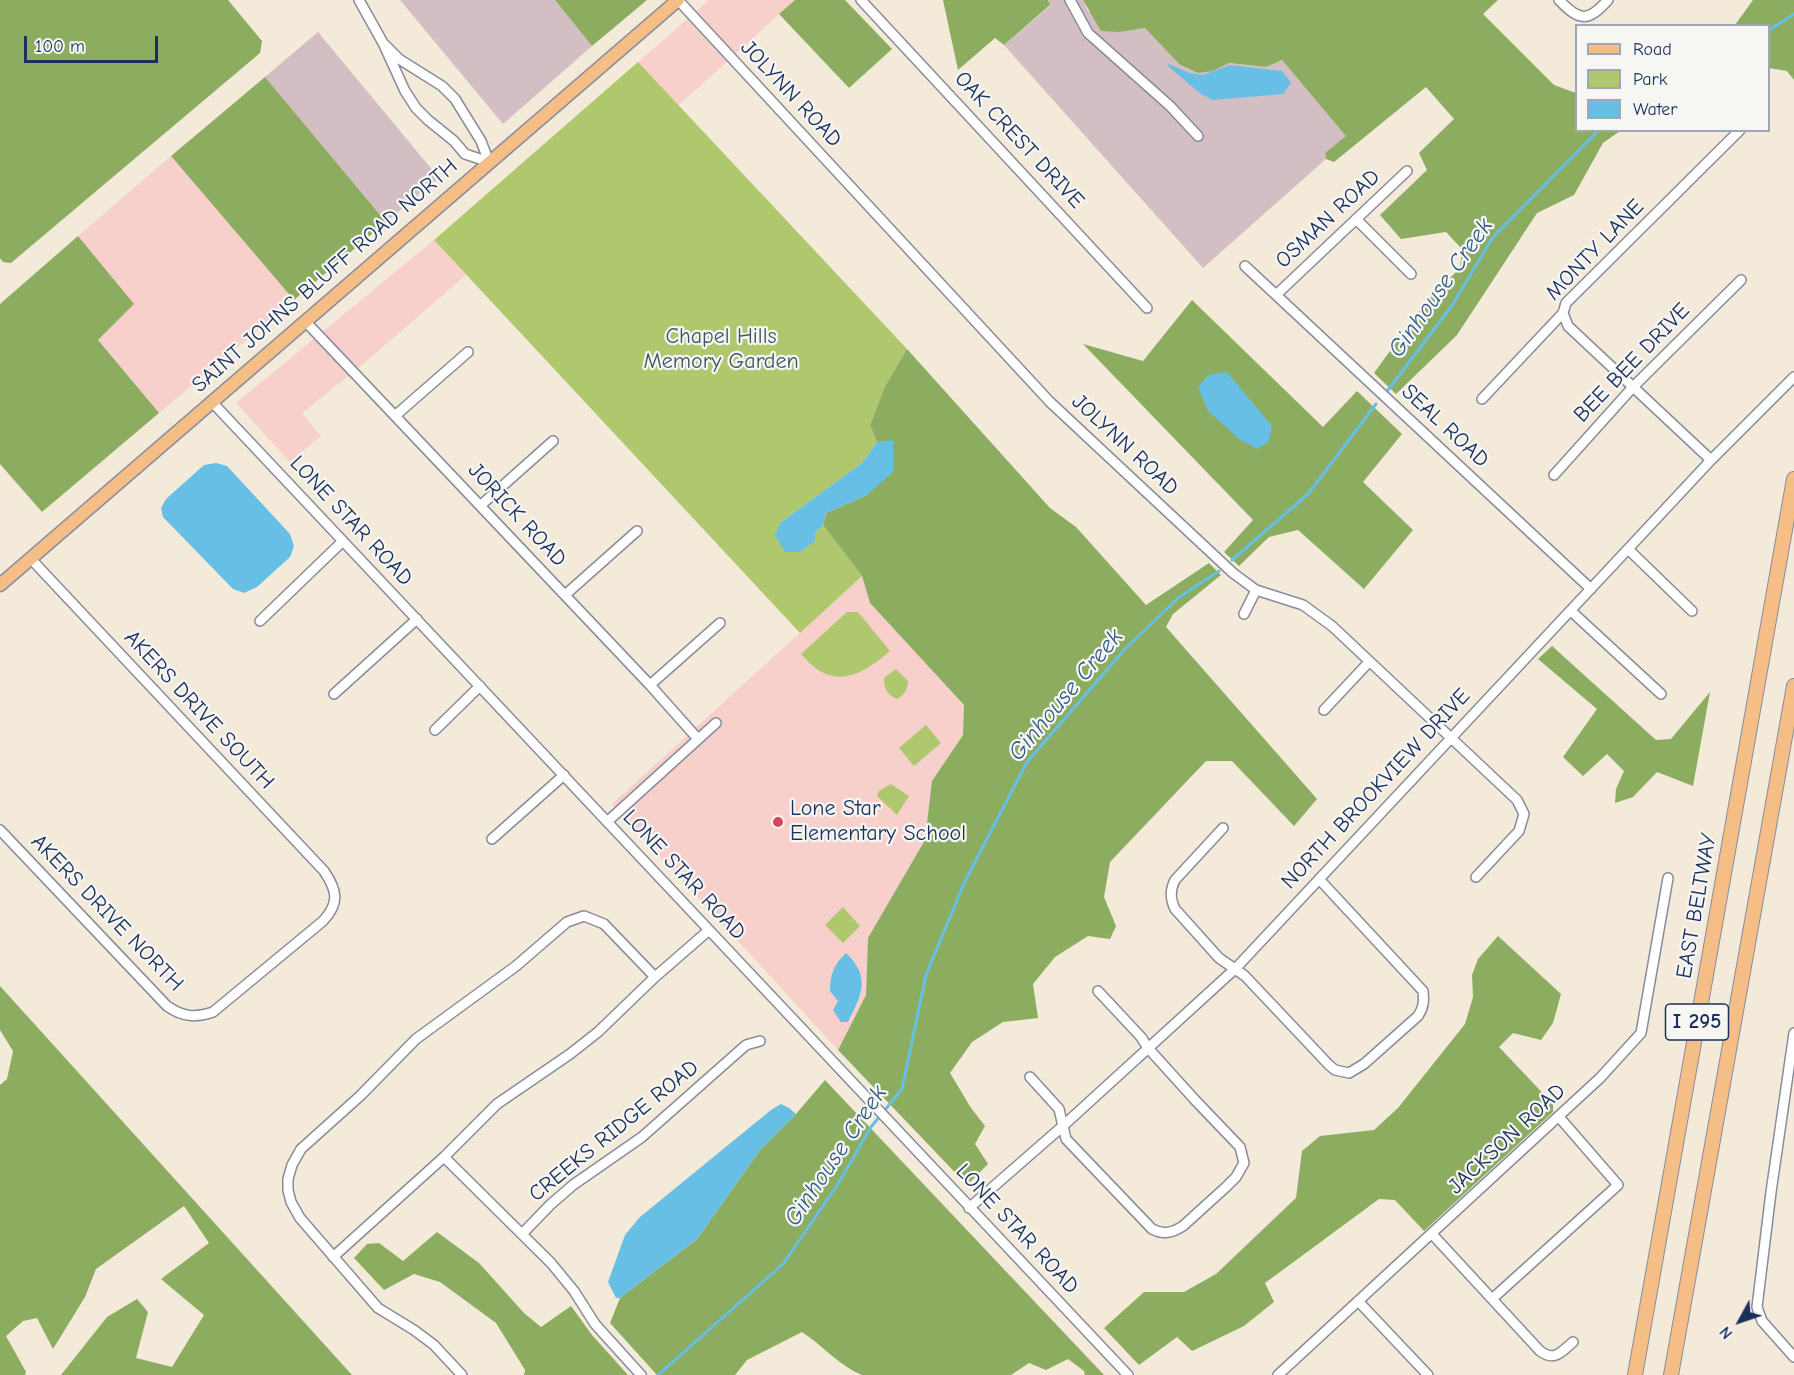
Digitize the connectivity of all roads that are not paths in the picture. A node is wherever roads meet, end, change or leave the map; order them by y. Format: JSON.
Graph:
{"nodes":[{"id":1,"x":359,"y":0,"type":"edge"},
{"id":2,"x":678,"y":0,"type":"edge"},
{"id":3,"x":861,"y":0,"type":"edge"},
{"id":4,"x":1070,"y":0,"type":"edge"},
{"id":5,"x":1559,"y":0,"type":"edge"},
{"id":6,"x":1608,"y":0,"type":"edge"},
{"id":7,"x":383,"y":43,"type":"junction"},
{"id":8,"x":1738,"y":132,"type":"edge"},
{"id":9,"x":1198,"y":136,"type":"dead end"},
{"id":10,"x":489,"y":162,"type":"junction"},
{"id":11,"x":1407,"y":171,"type":"dead end"},
{"id":12,"x":1356,"y":219,"type":"junction"},
{"id":13,"x":1245,"y":266,"type":"dead end"},
{"id":14,"x":1411,"y":273,"type":"dead end"},
{"id":15,"x":1741,"y":280,"type":"dead end"},
{"id":16,"x":1276,"y":295,"type":"junction"},
{"id":17,"x":1147,"y":308,"type":"dead end"},
{"id":18,"x":1563,"y":313,"type":"junction"},
{"id":19,"x":305,"y":321,"type":"junction"},
{"id":20,"x":468,"y":352,"type":"dead end"},
{"id":21,"x":1794,"y":377,"type":"edge"},
{"id":22,"x":1633,"y":387,"type":"junction"},
{"id":23,"x":1482,"y":399,"type":"dead end"},
{"id":24,"x":212,"y":402,"type":"junction"},
{"id":25,"x":396,"y":415,"type":"junction"},
{"id":26,"x":553,"y":441,"type":"dead end"},
{"id":27,"x":1711,"y":460,"type":"junction"},
{"id":28,"x":1554,"y":475,"type":"dead end"},
{"id":29,"x":1794,"y":479,"type":"edge"},
{"id":30,"x":481,"y":506,"type":"junction"},
{"id":31,"x":637,"y":531,"type":"dead end"},
{"id":32,"x":343,"y":541,"type":"junction"},
{"id":33,"x":1628,"y":549,"type":"junction"},
{"id":34,"x":31,"y":559,"type":"junction"},
{"id":35,"x":0,"y":585,"type":"edge"},
{"id":36,"x":1591,"y":589,"type":"junction"},
{"id":37,"x":1257,"y":590,"type":"junction"},
{"id":38,"x":565,"y":595,"type":"junction"},
{"id":39,"x":1571,"y":611,"type":"junction"},
{"id":40,"x":1692,"y":611,"type":"dead end"},
{"id":41,"x":1244,"y":614,"type":"dead end"},
{"id":42,"x":417,"y":619,"type":"junction"},
{"id":43,"x":260,"y":621,"type":"dead end"},
{"id":44,"x":720,"y":623,"type":"dead end"},
{"id":45,"x":1369,"y":662,"type":"junction"},
{"id":46,"x":650,"y":685,"type":"junction"},
{"id":47,"x":480,"y":686,"type":"junction"},
{"id":48,"x":1794,"y":686,"type":"edge"},
{"id":49,"x":334,"y":694,"type":"dead end"},
{"id":50,"x":1661,"y":694,"type":"dead end"},
{"id":51,"x":1324,"y":710,"type":"dead end"},
{"id":52,"x":716,"y":723,"type":"dead end"},
{"id":53,"x":435,"y":730,"type":"dead end"},
{"id":54,"x":1450,"y":738,"type":"junction"},
{"id":55,"x":698,"y":739,"type":"junction"},
{"id":56,"x":564,"y":775,"type":"junction"},
{"id":57,"x":608,"y":821,"type":"junction"},
{"id":58,"x":1223,"y":828,"type":"dead end"},
{"id":59,"x":0,"y":830,"type":"edge"},
{"id":60,"x":492,"y":839,"type":"dead end"},
{"id":61,"x":1476,"y":877,"type":"dead end"},
{"id":62,"x":1668,"y":878,"type":"dead end"},
{"id":63,"x":1319,"y":879,"type":"junction"},
{"id":64,"x":708,"y":931,"type":"junction"},
{"id":65,"x":1236,"y":968,"type":"junction"},
{"id":66,"x":655,"y":977,"type":"junction"},
{"id":67,"x":1098,"y":991,"type":"dead end"},
{"id":68,"x":191,"y":1017,"type":"joint"},
{"id":69,"x":1794,"y":1038,"type":"edge"},
{"id":70,"x":760,"y":1041,"type":"dead end"},
{"id":71,"x":1148,"y":1048,"type":"junction"},
{"id":72,"x":1030,"y":1077,"type":"dead end"},
{"id":73,"x":1559,"y":1117,"type":"junction"},
{"id":74,"x":1064,"y":1125,"type":"junction"},
{"id":75,"x":444,"y":1157,"type":"junction"},
{"id":76,"x":969,"y":1208,"type":"junction"},
{"id":77,"x":522,"y":1234,"type":"junction"},
{"id":78,"x":1432,"y":1234,"type":"junction"},
{"id":79,"x":333,"y":1257,"type":"junction"},
{"id":80,"x":1492,"y":1299,"type":"junction"},
{"id":81,"x":1358,"y":1301,"type":"junction"},
{"id":82,"x":1573,"y":1342,"type":"dead end"},
{"id":83,"x":1794,"y":1357,"type":"edge"},
{"id":84,"x":462,"y":1375,"type":"edge"},
{"id":85,"x":641,"y":1375,"type":"edge"},
{"id":86,"x":1128,"y":1375,"type":"edge"},
{"id":87,"x":1278,"y":1375,"type":"edge"},
{"id":88,"x":1428,"y":1375,"type":"edge"},
{"id":89,"x":1635,"y":1375,"type":"edge"},
{"id":90,"x":1671,"y":1375,"type":"edge"}],
"edges":[{"from":1,"to":7,"type":"street"},
{"from":2,"to":10,"type":"main road","name":"SAINT JOHNS BLUFF ROAD NORTH"},
{"from":2,"to":37,"type":"street","name":"JOLYNN ROAD"},
{"from":3,"to":17,"type":"street","name":"OAK CREST DRIVE"},
{"from":4,"to":9,"type":"street"},
{"from":5,"to":6,"type":"street"},
{"from":7,"to":10,"type":"street"},
{"from":7,"to":10,"type":"street"},
{"from":8,"to":18,"type":"street","name":"MONTY LANE"},
{"from":10,"to":19,"type":"main road","name":"SAINT JOHNS BLUFF ROAD NORTH"},
{"from":11,"to":12,"type":"street","name":"OSMAN ROAD"},
{"from":12,"to":14,"type":"street"},
{"from":12,"to":16,"type":"street","name":"OSMAN ROAD"},
{"from":13,"to":16,"type":"street","name":"SEAL ROAD"},
{"from":15,"to":22,"type":"street","name":"BEE BEE DRIVE"},
{"from":16,"to":36,"type":"street","name":"SEAL ROAD"},
{"from":18,"to":22,"type":"street"},
{"from":18,"to":23,"type":"street","name":"MONTY LANE"},
{"from":19,"to":24,"type":"main road","name":"SAINT JOHNS BLUFF ROAD NORTH"},
{"from":19,"to":25,"type":"street","name":"JORICK ROAD"},
{"from":20,"to":25,"type":"street"},
{"from":21,"to":27,"type":"street","name":"NORTH BROOKVIEW DRIVE"},
{"from":22,"to":27,"type":"street"},
{"from":22,"to":28,"type":"street","name":"BEE BEE DRIVE"},
{"from":24,"to":32,"type":"street","name":"LONE STAR ROAD"},
{"from":24,"to":34,"type":"main road","name":"SAINT JOHNS BLUFF ROAD NORTH"},
{"from":25,"to":30,"type":"street","name":"JORICK ROAD"},
{"from":26,"to":30,"type":"street"},
{"from":27,"to":33,"type":"street","name":"NORTH BROOKVIEW DRIVE"},
{"from":29,"to":89,"type":"highway","name":"EAST BELTWAY","number":"I 295"},
{"from":30,"to":38,"type":"street","name":"JORICK ROAD"},
{"from":31,"to":38,"type":"street"},
{"from":32,"to":42,"type":"street","name":"LONE STAR ROAD"},
{"from":32,"to":43,"type":"street"},
{"from":33,"to":36,"type":"street","name":"NORTH BROOKVIEW DRIVE"},
{"from":33,"to":40,"type":"street"},
{"from":34,"to":35,"type":"main road","name":"SAINT JOHNS BLUFF ROAD NORTH"},
{"from":34,"to":68,"type":"street","name":"AKERS DRIVE SOUTH"},
{"from":36,"to":39,"type":"street","name":"NORTH BROOKVIEW DRIVE"},
{"from":37,"to":41,"type":"street"},
{"from":37,"to":45,"type":"street","name":"JOLYNN ROAD"},
{"from":38,"to":46,"type":"street","name":"JORICK ROAD"},
{"from":39,"to":50,"type":"street"},
{"from":39,"to":54,"type":"street","name":"NORTH BROOKVIEW DRIVE"},
{"from":42,"to":47,"type":"street","name":"LONE STAR ROAD"},
{"from":42,"to":49,"type":"street"},
{"from":44,"to":46,"type":"street"},
{"from":45,"to":51,"type":"street"},
{"from":45,"to":54,"type":"street","name":"JOLYNN ROAD"},
{"from":46,"to":55,"type":"street","name":"JORICK ROAD"},
{"from":47,"to":53,"type":"street"},
{"from":47,"to":56,"type":"street","name":"LONE STAR ROAD"},
{"from":48,"to":90,"type":"highway","number":"I 295"},
{"from":52,"to":55,"type":"street"},
{"from":54,"to":61,"type":"street","name":"JOLYNN ROAD"},
{"from":54,"to":63,"type":"street","name":"NORTH BROOKVIEW DRIVE"},
{"from":55,"to":57,"type":"street"},
{"from":56,"to":57,"type":"street","name":"LONE STAR ROAD"},
{"from":56,"to":60,"type":"street"},
{"from":57,"to":64,"type":"street","name":"LONE STAR ROAD"},
{"from":58,"to":65,"type":"street"},
{"from":59,"to":68,"type":"street","name":"AKERS DRIVE NORTH"},
{"from":62,"to":73,"type":"street","name":"JACKSON ROAD"},
{"from":63,"to":65,"type":"street","name":"NORTH BROOKVIEW DRIVE"},
{"from":63,"to":65,"type":"street"},
{"from":64,"to":66,"type":"street"},
{"from":64,"to":76,"type":"street","name":"LONE STAR ROAD"},
{"from":65,"to":71,"type":"street","name":"NORTH BROOKVIEW DRIVE"},
{"from":66,"to":75,"type":"street"},
{"from":66,"to":79,"type":"street"},
{"from":67,"to":71,"type":"street"},
{"from":69,"to":83,"type":"street"},
{"from":70,"to":77,"type":"street","name":"CREEKS RIDGE ROAD"},
{"from":71,"to":74,"type":"street","name":"NORTH BROOKVIEW DRIVE"},
{"from":71,"to":74,"type":"street"},
{"from":72,"to":74,"type":"street"},
{"from":73,"to":78,"type":"street","name":"JACKSON ROAD"},
{"from":73,"to":80,"type":"street"},
{"from":74,"to":76,"type":"street","name":"NORTH BROOKVIEW DRIVE"},
{"from":75,"to":77,"type":"street"},
{"from":75,"to":79,"type":"street"},
{"from":76,"to":86,"type":"street","name":"LONE STAR ROAD"},
{"from":77,"to":85,"type":"street"},
{"from":78,"to":80,"type":"street"},
{"from":78,"to":81,"type":"street","name":"JACKSON ROAD"},
{"from":79,"to":84,"type":"street"},
{"from":80,"to":82,"type":"street"},
{"from":81,"to":87,"type":"street","name":"JACKSON ROAD"},
{"from":81,"to":88,"type":"street"}]}
